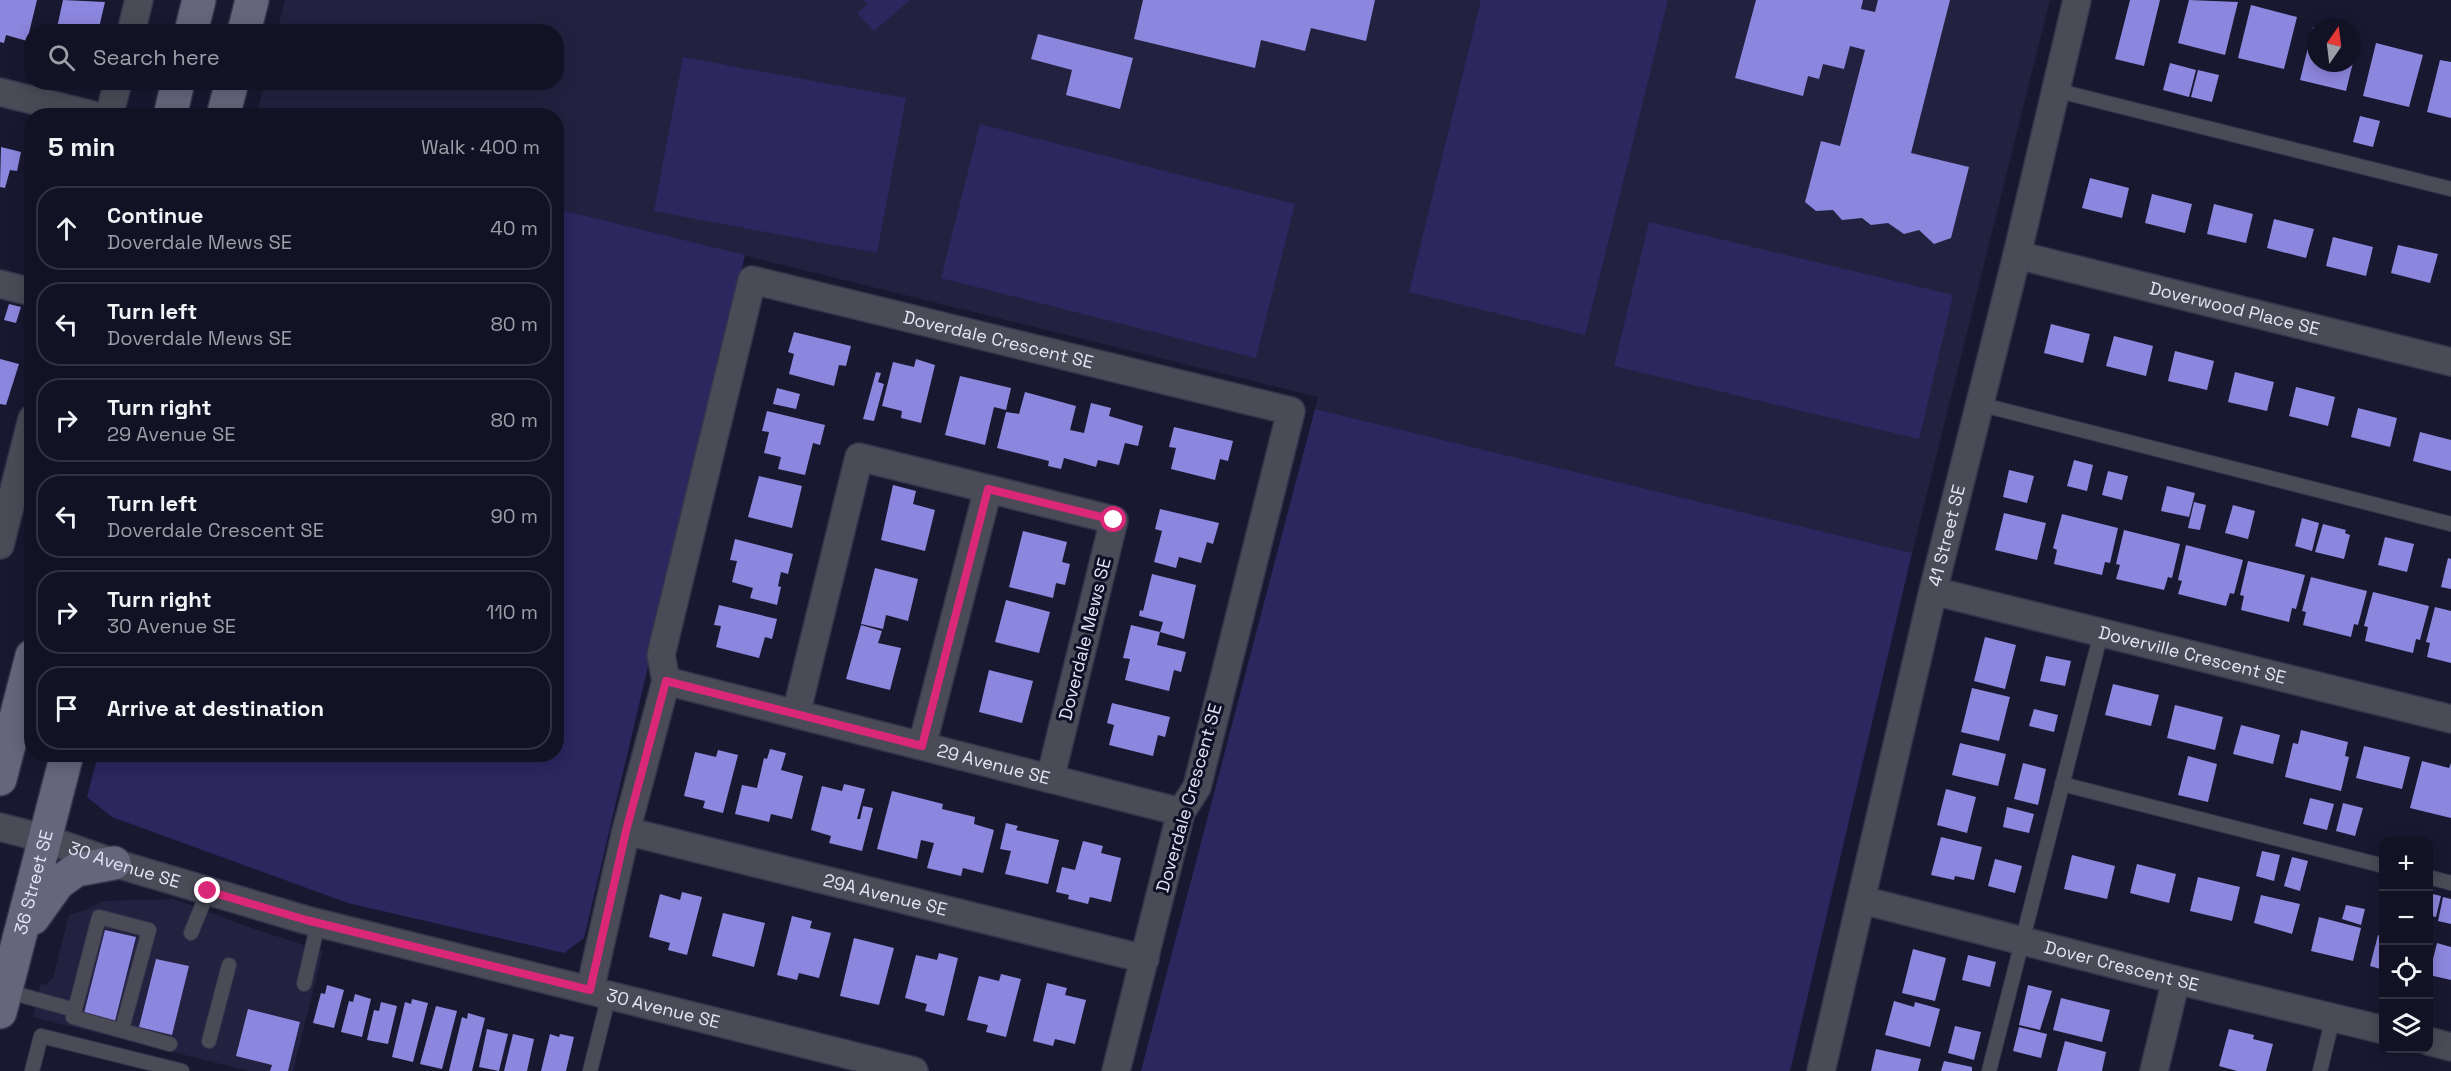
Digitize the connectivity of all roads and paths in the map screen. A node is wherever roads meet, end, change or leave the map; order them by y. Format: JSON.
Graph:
{"nodes":[{"id":1,"x":139,"y":0,"type":"edge"},
{"id":2,"x":199,"y":0,"type":"edge"},
{"id":3,"x":252,"y":0,"type":"edge"},
{"id":4,"x":2077,"y":0,"type":"edge"},
{"id":5,"x":133,"y":24,"type":"edge"},
{"id":6,"x":193,"y":24,"type":"edge"},
{"id":7,"x":246,"y":24,"type":"edge"},
{"id":8,"x":116,"y":90,"type":"edge"},
{"id":9,"x":176,"y":90,"type":"edge"},
{"id":10,"x":229,"y":90,"type":"edge"},
{"id":11,"x":2055,"y":90,"type":"junction"},
{"id":12,"x":0,"y":92,"type":"edge"},
{"id":13,"x":65,"y":108,"type":"edge"},
{"id":14,"x":111,"y":108,"type":"edge"},
{"id":15,"x":172,"y":108,"type":"edge"},
{"id":16,"x":225,"y":108,"type":"edge"},
{"id":17,"x":2451,"y":189,"type":"edge"},
{"id":18,"x":2017,"y":255,"type":"junction"},
{"id":19,"x":0,"y":284,"type":"edge"},
{"id":20,"x":24,"y":290,"type":"edge"},
{"id":21,"x":2451,"y":363,"type":"edge"},
{"id":22,"x":1978,"y":404,"type":"junction"},
{"id":23,"x":24,"y":449,"type":"edge"},
{"id":24,"x":988,"y":489,"type":"junction"},
{"id":25,"x":2451,"y":524,"type":"edge"},
{"id":26,"x":0,"y":544,"type":"edge"},
{"id":27,"x":1933,"y":591,"type":"junction"},
{"id":28,"x":2101,"y":633,"type":"junction"},
{"id":29,"x":24,"y":678,"type":"edge"},
{"id":30,"x":666,"y":681,"type":"junction"},
{"id":31,"x":796,"y":714,"type":"junction"},
{"id":32,"x":2451,"y":719,"type":"edge"},
{"id":33,"x":9,"y":720,"type":"edge"},
{"id":34,"x":922,"y":746,"type":"junction"},
{"id":35,"x":65,"y":762,"type":"edge"},
{"id":36,"x":0,"y":779,"type":"edge"},
{"id":37,"x":1050,"y":779,"type":"junction"},
{"id":38,"x":2062,"y":784,"type":"junction"},
{"id":39,"x":1181,"y":812,"type":"junction"},
{"id":40,"x":0,"y":826,"type":"edge"},
{"id":41,"x":626,"y":831,"type":"junction"},
{"id":42,"x":46,"y":839,"type":"junction"},
{"id":43,"x":114,"y":863,"type":"junction"},
{"id":44,"x":2379,"y":865,"type":"edge"},
{"id":45,"x":2433,"y":878,"type":"edge"},
{"id":46,"x":2451,"y":883,"type":"edge"},
{"id":47,"x":208,"y":891,"type":"junction"},
{"id":48,"x":1862,"y":900,"type":"junction"},
{"id":49,"x":318,"y":923,"type":"junction"},
{"id":50,"x":191,"y":933,"type":"dead end"},
{"id":51,"x":20,"y":937,"type":"junction"},
{"id":52,"x":2021,"y":941,"type":"junction"},
{"id":53,"x":1145,"y":959,"type":"junction"},
{"id":54,"x":229,"y":965,"type":"dead end"},
{"id":55,"x":2176,"y":980,"type":"junction"},
{"id":56,"x":304,"y":984,"type":"dead end"},
{"id":57,"x":599,"y":992,"type":"junction"},
{"id":58,"x":3,"y":1001,"type":"edge"},
{"id":59,"x":75,"y":1010,"type":"junction"},
{"id":60,"x":2333,"y":1017,"type":"junction"},
{"id":61,"x":123,"y":1029,"type":"junction"},
{"id":62,"x":2379,"y":1029,"type":"edge"},
{"id":63,"x":209,"y":1041,"type":"dead end"},
{"id":64,"x":2433,"y":1042,"type":"edge"},
{"id":65,"x":170,"y":1044,"type":"dead end"},
{"id":66,"x":2451,"y":1047,"type":"edge"},
{"id":67,"x":32,"y":1071,"type":"edge"},
{"id":68,"x":182,"y":1071,"type":"edge"},
{"id":69,"x":590,"y":1071,"type":"edge"},
{"id":70,"x":914,"y":1071,"type":"edge"},
{"id":71,"x":1116,"y":1071,"type":"edge"},
{"id":72,"x":1821,"y":1071,"type":"edge"},
{"id":73,"x":1989,"y":1071,"type":"edge"},
{"id":74,"x":2154,"y":1071,"type":"edge"},
{"id":75,"x":2320,"y":1071,"type":"edge"}],
"edges":[{"from":1,"to":5,"type":"street"},
{"from":2,"to":6,"type":"main road"},
{"from":3,"to":7,"type":"main road"},
{"from":4,"to":11,"type":"street","name":"41 Street SE"},
{"from":8,"to":14,"type":"street"},
{"from":9,"to":15,"type":"main road"},
{"from":10,"to":16,"type":"main road"},
{"from":11,"to":17,"type":"lane"},
{"from":11,"to":18,"type":"street","name":"41 Street SE"},
{"from":12,"to":13,"type":"street"},
{"from":18,"to":21,"type":"street","name":"Doverwood Place SE"},
{"from":18,"to":22,"type":"street","name":"41 Street SE"},
{"from":19,"to":20,"type":"street"},
{"from":22,"to":25,"type":"lane"},
{"from":22,"to":27,"type":"street","name":"41 Street SE"},
{"from":23,"to":26,"type":"street"},
{"from":24,"to":31,"type":"street","name":"Doverdale Mews SE"},
{"from":24,"to":34,"type":"street"},
{"from":24,"to":37,"type":"street","name":"Doverdale Mews SE"},
{"from":27,"to":28,"type":"street","name":"Doverville Crescent SE"},
{"from":27,"to":48,"type":"street","name":"41 Street SE"},
{"from":28,"to":32,"type":"street","name":"Doverville Crescent SE"},
{"from":28,"to":38,"type":"lane"},
{"from":29,"to":33,"type":"main road"},
{"from":30,"to":31,"type":"street","name":"29 Avenue SE"},
{"from":30,"to":39,"type":"street","name":"Doverdale Crescent SE"},
{"from":30,"to":41,"type":"street","name":"Doverdale Crescent SE"},
{"from":31,"to":34,"type":"street","name":"29 Avenue SE"},
{"from":33,"to":36,"type":"main road"},
{"from":34,"to":37,"type":"street","name":"29 Avenue SE"},
{"from":35,"to":42,"type":"main road","name":"36 Street SE"},
{"from":37,"to":39,"type":"street","name":"29 Avenue SE"},
{"from":38,"to":44,"type":"lane"},
{"from":38,"to":52,"type":"lane"},
{"from":39,"to":53,"type":"street","name":"Doverdale Crescent SE"},
{"from":40,"to":42,"type":"street","name":"30 Avenue SE"},
{"from":41,"to":53,"type":"street","name":"29A Avenue SE"},
{"from":41,"to":57,"type":"street","name":"Doverdale Crescent SE"},
{"from":42,"to":43,"type":"street","name":"30 Avenue SE"},
{"from":42,"to":51,"type":"main road","name":"36 Street SE"},
{"from":43,"to":47,"type":"street","name":"30 Avenue SE"},
{"from":43,"to":51,"type":"main road"},
{"from":45,"to":46,"type":"lane"},
{"from":47,"to":49,"type":"street","name":"30 Avenue SE"},
{"from":47,"to":50,"type":"lane"},
{"from":48,"to":52,"type":"street","name":"Dover Crescent SE"},
{"from":48,"to":72,"type":"street","name":"41 Street SE"},
{"from":49,"to":56,"type":"lane"},
{"from":49,"to":57,"type":"street","name":"30 Avenue SE"},
{"from":51,"to":58,"type":"main road","name":"36 Street SE"},
{"from":52,"to":55,"type":"street","name":"Dover Crescent SE"},
{"from":52,"to":73,"type":"lane"},
{"from":53,"to":71,"type":"street","name":"Doverdale Crescent SE"},
{"from":54,"to":63,"type":"lane"},
{"from":55,"to":60,"type":"street","name":"Dover Crescent SE"},
{"from":55,"to":74,"type":"street"},
{"from":57,"to":69,"type":"lane"},
{"from":57,"to":70,"type":"street","name":"30 Avenue SE"},
{"from":58,"to":59,"type":"lane"},
{"from":59,"to":61,"type":"lane"},
{"from":59,"to":61,"type":"lane"},
{"from":60,"to":62,"type":"street","name":"Dover Crescent SE"},
{"from":60,"to":75,"type":"lane"},
{"from":61,"to":65,"type":"lane"},
{"from":64,"to":66,"type":"street"},
{"from":67,"to":68,"type":"lane"}]}
